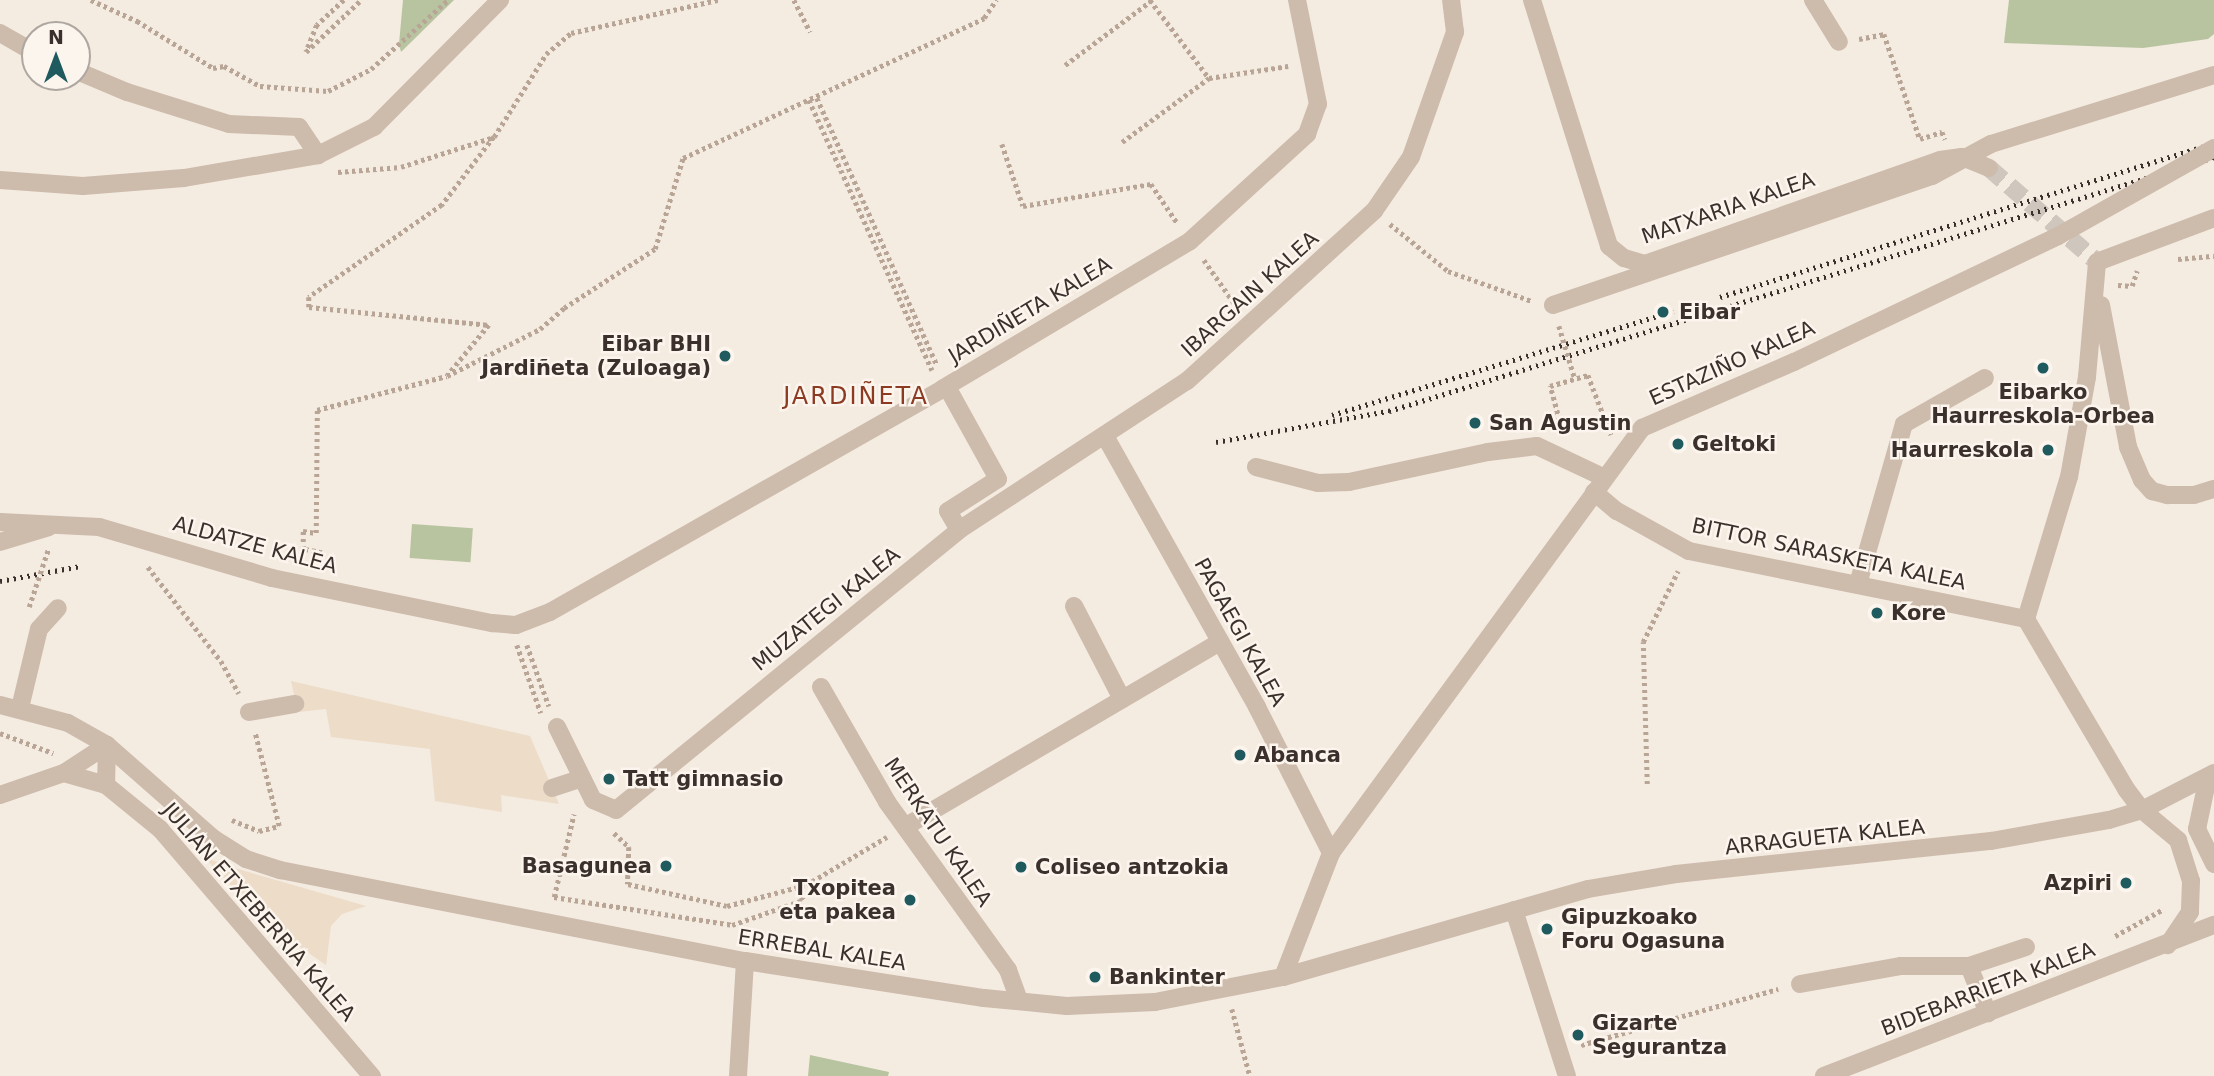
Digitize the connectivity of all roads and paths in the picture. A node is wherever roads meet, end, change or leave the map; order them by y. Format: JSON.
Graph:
{"nodes":[{"id":1,"x":91,"y":0,"type":"edge"},
{"id":2,"x":344,"y":0,"type":"edge"},
{"id":3,"x":361,"y":0,"type":"edge"},
{"id":4,"x":448,"y":0,"type":"edge"},
{"id":5,"x":500,"y":0,"type":"edge"},
{"id":6,"x":718,"y":0,"type":"edge"},
{"id":7,"x":794,"y":0,"type":"edge"},
{"id":8,"x":996,"y":0,"type":"edge"},
{"id":9,"x":1297,"y":0,"type":"edge"},
{"id":10,"x":1451,"y":0,"type":"edge"},
{"id":11,"x":1532,"y":0,"type":"edge"},
{"id":12,"x":1813,"y":0,"type":"edge"},
{"id":13,"x":1151,"y":1,"type":"edge"},
{"id":14,"x":0,"y":33,"type":"edge"},
{"id":15,"x":810,"y":33,"type":"dead end"},
{"id":16,"x":1884,"y":34,"type":"dead end"},
{"id":17,"x":1839,"y":42,"type":"dead end"},
{"id":18,"x":21,"y":45,"type":"edge"},
{"id":19,"x":1310,"y":62,"type":"junction"},
{"id":20,"x":1065,"y":65,"type":"dead end"},
{"id":21,"x":2214,"y":75,"type":"edge"},
{"id":22,"x":91,"y":77,"type":"edge"},
{"id":23,"x":1209,"y":78,"type":"junction"},
{"id":24,"x":817,"y":97,"type":"junction"},
{"id":25,"x":809,"y":100,"type":"junction"},
{"id":26,"x":494,"y":137,"type":"junction"},
{"id":27,"x":1122,"y":142,"type":"dead end"},
{"id":28,"x":1946,"y":142,"type":"dead end"},
{"id":29,"x":1002,"y":144,"type":"dead end"},
{"id":30,"x":2214,"y":148,"type":"edge"},
{"id":31,"x":318,"y":155,"type":"junction"},
{"id":32,"x":1989,"y":168,"type":"tunnel mouth"},
{"id":33,"x":0,"y":180,"type":"edge"},
{"id":34,"x":1374,"y":211,"type":"junction"},
{"id":35,"x":2214,"y":218,"type":"edge"},
{"id":36,"x":1186,"y":235,"type":"junction"},
{"id":37,"x":2214,"y":256,"type":"edge"},
{"id":38,"x":2165,"y":262,"type":"dead end"},
{"id":39,"x":2152,"y":266,"type":"dead end"},
{"id":40,"x":2098,"y":284,"type":"junction"},
{"id":41,"x":1548,"y":303,"type":"junction"},
{"id":42,"x":1249,"y":325,"type":"junction"},
{"id":43,"x":447,"y":376,"type":"junction"},
{"id":44,"x":1985,"y":378,"type":"dead end"},
{"id":45,"x":1575,"y":379,"type":"junction"},
{"id":46,"x":944,"y":388,"type":"junction"},
{"id":47,"x":1563,"y":434,"type":"dead end"},
{"id":48,"x":1105,"y":436,"type":"junction"},
{"id":49,"x":1626,"y":451,"type":"junction"},
{"id":50,"x":1256,"y":467,"type":"dead end"},
{"id":51,"x":1598,"y":485,"type":"junction"},
{"id":52,"x":2214,"y":489,"type":"edge"},
{"id":53,"x":0,"y":522,"type":"edge"},
{"id":54,"x":56,"y":525,"type":"junction"},
{"id":55,"x":959,"y":530,"type":"junction"},
{"id":56,"x":0,"y":542,"type":"edge"},
{"id":57,"x":48,"y":550,"type":"dead end"},
{"id":58,"x":322,"y":553,"type":"dead end"},
{"id":59,"x":144,"y":558,"type":"dead end"},
{"id":60,"x":1672,"y":582,"type":"dead end"},
{"id":61,"x":1858,"y":584,"type":"junction"},
{"id":62,"x":1074,"y":606,"type":"dead end"},
{"id":63,"x":29,"y":607,"type":"dead end"},
{"id":64,"x":58,"y":608,"type":"dead end"},
{"id":65,"x":441,"y":613,"type":"joint"},
{"id":66,"x":2026,"y":619,"type":"junction"},
{"id":67,"x":525,"y":641,"type":"dead end"},
{"id":68,"x":1220,"y":642,"type":"junction"},
{"id":69,"x":516,"y":643,"type":"dead end"},
{"id":70,"x":821,"y":687,"type":"dead end"},
{"id":71,"x":1122,"y":699,"type":"junction"},
{"id":72,"x":295,"y":704,"type":"dead end"},
{"id":73,"x":0,"y":705,"type":"edge"},
{"id":74,"x":20,"y":708,"type":"junction"},
{"id":75,"x":249,"y":712,"type":"junction"},
{"id":76,"x":550,"y":722,"type":"junction"},
{"id":77,"x":107,"y":746,"type":"junction"},
{"id":78,"x":64,"y":773,"type":"junction"},
{"id":79,"x":2211,"y":775,"type":"edge"},
{"id":80,"x":580,"y":779,"type":"junction"},
{"id":81,"x":1647,"y":784,"type":"dead end"},
{"id":82,"x":106,"y":785,"type":"junction"},
{"id":83,"x":552,"y":788,"type":"dead end"},
{"id":84,"x":0,"y":795,"type":"edge"},
{"id":85,"x":576,"y":806,"type":"dead end"},
{"id":86,"x":2142,"y":810,"type":"junction"},
{"id":87,"x":908,"y":825,"type":"junction"},
{"id":88,"x":601,"y":830,"type":"dead end"},
{"id":89,"x":214,"y":839,"type":"junction"},
{"id":90,"x":1331,"y":853,"type":"junction"},
{"id":91,"x":2214,"y":864,"type":"edge"},
{"id":92,"x":557,"y":883,"type":"dead end"},
{"id":93,"x":796,"y":887,"type":"junction"},
{"id":94,"x":357,"y":888,"type":"joint"},
{"id":95,"x":554,"y":897,"type":"dead end"},
{"id":96,"x":2169,"y":906,"type":"dead end"},
{"id":97,"x":1514,"y":910,"type":"junction"},
{"id":98,"x":2214,"y":925,"type":"edge"},
{"id":99,"x":2105,"y":941,"type":"dead end"},
{"id":100,"x":2168,"y":946,"type":"junction"},
{"id":101,"x":2026,"y":947,"type":"dead end"},
{"id":102,"x":745,"y":961,"type":"junction"},
{"id":103,"x":1969,"y":966,"type":"junction"},
{"id":104,"x":1283,"y":977,"type":"junction"},
{"id":105,"x":1800,"y":984,"type":"joint"},
{"id":106,"x":1227,"y":989,"type":"junction"},
{"id":107,"x":1019,"y":1001,"type":"junction"},
{"id":108,"x":1988,"y":1013,"type":"junction"},
{"id":109,"x":1559,"y":1051,"type":"junction"},
{"id":110,"x":372,"y":1076,"type":"edge"},
{"id":111,"x":738,"y":1076,"type":"edge"},
{"id":112,"x":1250,"y":1076,"type":"edge"},
{"id":113,"x":1567,"y":1076,"type":"edge"},
{"id":114,"x":1825,"y":1076,"type":"edge"}],
"edges":[{"from":1,"to":4,"type":"path"},
{"from":2,"to":3,"type":"path"},
{"from":5,"to":31,"type":"street"},
{"from":6,"to":26,"type":"path"},
{"from":7,"to":15,"type":"path"},
{"from":8,"to":24,"type":"path"},
{"from":9,"to":19,"type":"street","name":"JARDIÑETA KALEA"},
{"from":10,"to":34,"type":"street","name":"IBARGAIN KALEA"},
{"from":11,"to":32,"type":"street","name":"MATXARIA KALEA"},
{"from":12,"to":17,"type":"street"},
{"from":13,"to":20,"type":"path"},
{"from":13,"to":23,"type":"path"},
{"from":14,"to":18,"type":"street"},
{"from":16,"to":28,"type":"path"},
{"from":19,"to":23,"type":"path"},
{"from":19,"to":36,"type":"street","name":"JARDIÑETA KALEA"},
{"from":21,"to":41,"type":"street","bridge":true},
{"from":22,"to":31,"type":"street"},
{"from":23,"to":27,"type":"path"},
{"from":24,"to":25,"type":"path"},
{"from":24,"to":46,"type":"path"},
{"from":25,"to":43,"type":"path"},
{"from":25,"to":46,"type":"path"},
{"from":26,"to":31,"type":"path"},
{"from":26,"to":43,"type":"path"},
{"from":29,"to":36,"type":"path"},
{"from":30,"to":49,"type":"street","name":"ESTAZIÑO KALEA","bridge":true},
{"from":31,"to":33,"type":"street"},
{"from":34,"to":41,"type":"path"},
{"from":34,"to":42,"type":"street","name":"IBARGAIN KALEA"},
{"from":35,"to":40,"type":"street"},
{"from":36,"to":42,"type":"path"},
{"from":36,"to":46,"type":"street","name":"JARDIÑETA KALEA"},
{"from":37,"to":38,"type":"path"},
{"from":39,"to":40,"type":"path"},
{"from":40,"to":52,"type":"street"},
{"from":40,"to":66,"type":"street"},
{"from":41,"to":45,"type":"path","bridge":true},
{"from":42,"to":48,"type":"street","name":"IBARGAIN KALEA"},
{"from":43,"to":58,"type":"path"},
{"from":44,"to":61,"type":"street"},
{"from":45,"to":47,"type":"path"},
{"from":45,"to":49,"type":"path"},
{"from":46,"to":55,"type":"street"},
{"from":46,"to":65,"type":"street","name":"JARDIÑETA KALEA"},
{"from":48,"to":55,"type":"street","name":"IBARGAIN KALEA"},
{"from":48,"to":68,"type":"street","name":"PAGAEGI KALEA"},
{"from":49,"to":51,"type":"street","name":"ESTAZIÑO KALEA"},
{"from":50,"to":51,"type":"street","name":"BITTOR SARASKETA KALEA"},
{"from":51,"to":61,"type":"street","name":"BITTOR SARASKETA KALEA"},
{"from":51,"to":90,"type":"street","name":"ESTAZIÑO KALEA"},
{"from":53,"to":54,"type":"street","name":"ALDATZE KALEA"},
{"from":54,"to":56,"type":"street","name":"ALDATZE KALEA"},
{"from":54,"to":65,"type":"street","name":"ALDATZE KALEA"},
{"from":55,"to":80,"type":"street","name":"MUZATEGI KALEA"},
{"from":57,"to":63,"type":"path","bridge":true},
{"from":59,"to":75,"type":"path"},
{"from":60,"to":81,"type":"path"},
{"from":61,"to":66,"type":"street","name":"BITTOR SARASKETA KALEA"},
{"from":62,"to":71,"type":"street"},
{"from":64,"to":74,"type":"street"},
{"from":66,"to":86,"type":"street"},
{"from":67,"to":76,"type":"path"},
{"from":68,"to":71,"type":"street"},
{"from":68,"to":90,"type":"street","name":"PAGAEGI KALEA"},
{"from":69,"to":76,"type":"path"},
{"from":70,"to":87,"type":"street","name":"MERKATU KALEA"},
{"from":71,"to":87,"type":"street"},
{"from":72,"to":75,"type":"street"},
{"from":73,"to":74,"type":"street","name":"JULIAN ETXEBERRIA KALEA"},
{"from":74,"to":77,"type":"street","name":"JULIAN ETXEBERRIA KALEA"},
{"from":75,"to":89,"type":"path"},
{"from":76,"to":80,"type":"street","name":"MUZATEGI KALEA"},
{"from":77,"to":78,"type":"street"},
{"from":77,"to":82,"type":"street"},
{"from":77,"to":89,"type":"street","name":"JULIAN ETXEBERRIA KALEA"},
{"from":78,"to":82,"type":"street","name":"JULIAN ETXEBERRIA KALEA"},
{"from":78,"to":84,"type":"street"},
{"from":79,"to":86,"type":"street","name":"ARRAGUETA KALEA"},
{"from":79,"to":91,"type":"street"},
{"from":80,"to":83,"type":"street"},
{"from":82,"to":110,"type":"street","name":"JULIAN ETXEBERRIA KALEA"},
{"from":85,"to":92,"type":"path"},
{"from":86,"to":97,"type":"street","name":"ARRAGUETA KALEA"},
{"from":86,"to":100,"type":"street"},
{"from":87,"to":93,"type":"path"},
{"from":87,"to":107,"type":"street","name":"MERKATU KALEA"},
{"from":88,"to":93,"type":"path"},
{"from":89,"to":94,"type":"street","name":"JULIAN ETXEBERRIA KALEA"},
{"from":90,"to":104,"type":"street","name":"ESTAZIÑO KALEA"},
{"from":93,"to":95,"type":"path"},
{"from":94,"to":102,"type":"street","name":"ERREBAL KALEA"},
{"from":96,"to":99,"type":"path"},
{"from":97,"to":104,"type":"street","name":"ARRAGUETA KALEA"},
{"from":97,"to":109,"type":"street"},
{"from":98,"to":100,"type":"street","name":"BIDEBARRIETA KALEA"},
{"from":100,"to":108,"type":"street","name":"BIDEBARRIETA KALEA"},
{"from":101,"to":103,"type":"street"},
{"from":102,"to":107,"type":"street","name":"ERREBAL KALEA"},
{"from":102,"to":111,"type":"street"},
{"from":103,"to":105,"type":"street"},
{"from":103,"to":108,"type":"street"},
{"from":104,"to":106,"type":"street","name":"ERREBAL KALEA"},
{"from":105,"to":109,"type":"path"},
{"from":106,"to":107,"type":"street","name":"ERREBAL KALEA"},
{"from":106,"to":112,"type":"path"},
{"from":108,"to":114,"type":"street","name":"BIDEBARRIETA KALEA"},
{"from":109,"to":113,"type":"street"}]}
